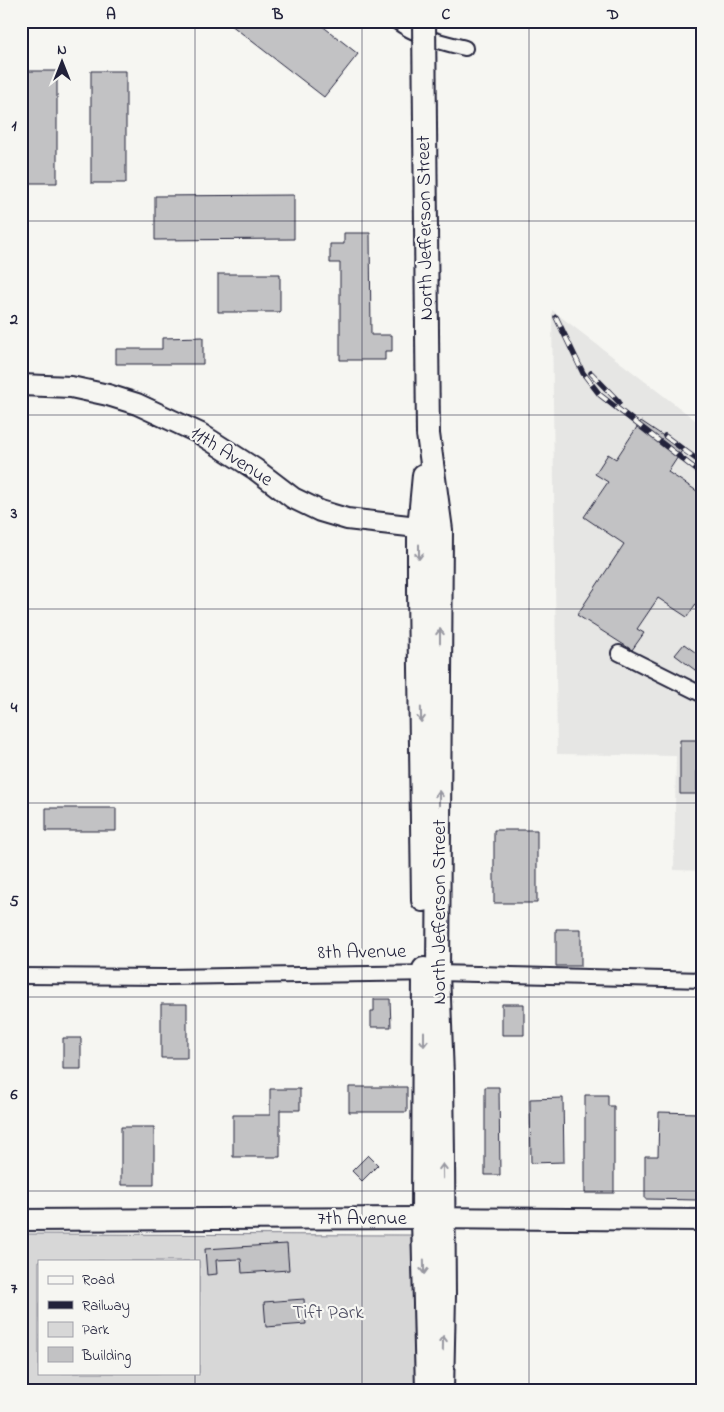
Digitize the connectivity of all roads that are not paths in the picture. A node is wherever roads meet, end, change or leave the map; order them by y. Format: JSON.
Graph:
{"nodes":[{"id":1,"x":396,"y":21,"type":"edge"},
{"id":2,"x":424,"y":21,"type":"edge"},
{"id":3,"x":465,"y":48,"type":"dead end"},
{"id":4,"x":21,"y":385,"type":"edge"},
{"id":5,"x":430,"y":529,"type":"junction"},
{"id":6,"x":619,"y":653,"type":"dead end"},
{"id":7,"x":703,"y":694,"type":"edge"},
{"id":8,"x":431,"y":973,"type":"junction"},
{"id":9,"x":21,"y":976,"type":"edge"},
{"id":10,"x":703,"y":980,"type":"edge"},
{"id":11,"x":433,"y":1219,"type":"junction"},
{"id":12,"x":21,"y":1220,"type":"edge"},
{"id":13,"x":703,"y":1220,"type":"edge"},
{"id":14,"x":428,"y":1391,"type":"edge"},
{"id":15,"x":442,"y":1391,"type":"edge"}],
"edges":[{"from":1,"to":3,"type":"street"},
{"from":2,"to":5,"type":"main road","name":"North Jefferson Street","bridge":true},
{"from":4,"to":5,"type":"street","name":"11th Avenue"},
{"from":5,"to":8,"type":"main road","name":"North Jefferson Street"},
{"from":6,"to":7,"type":"street"},
{"from":8,"to":9,"type":"street","name":"8th Avenue"},
{"from":8,"to":10,"type":"street","name":"8th Avenue"},
{"from":8,"to":11,"type":"main road","name":"North Jefferson Street"},
{"from":11,"to":12,"type":"street","name":"7th Avenue"},
{"from":11,"to":13,"type":"street","name":"7th Avenue"},
{"from":11,"to":14,"type":"main road","name":"North Jefferson Street","one_way":true},
{"from":15,"to":11,"type":"main road","name":"North Jefferson Street","one_way":true}]}
